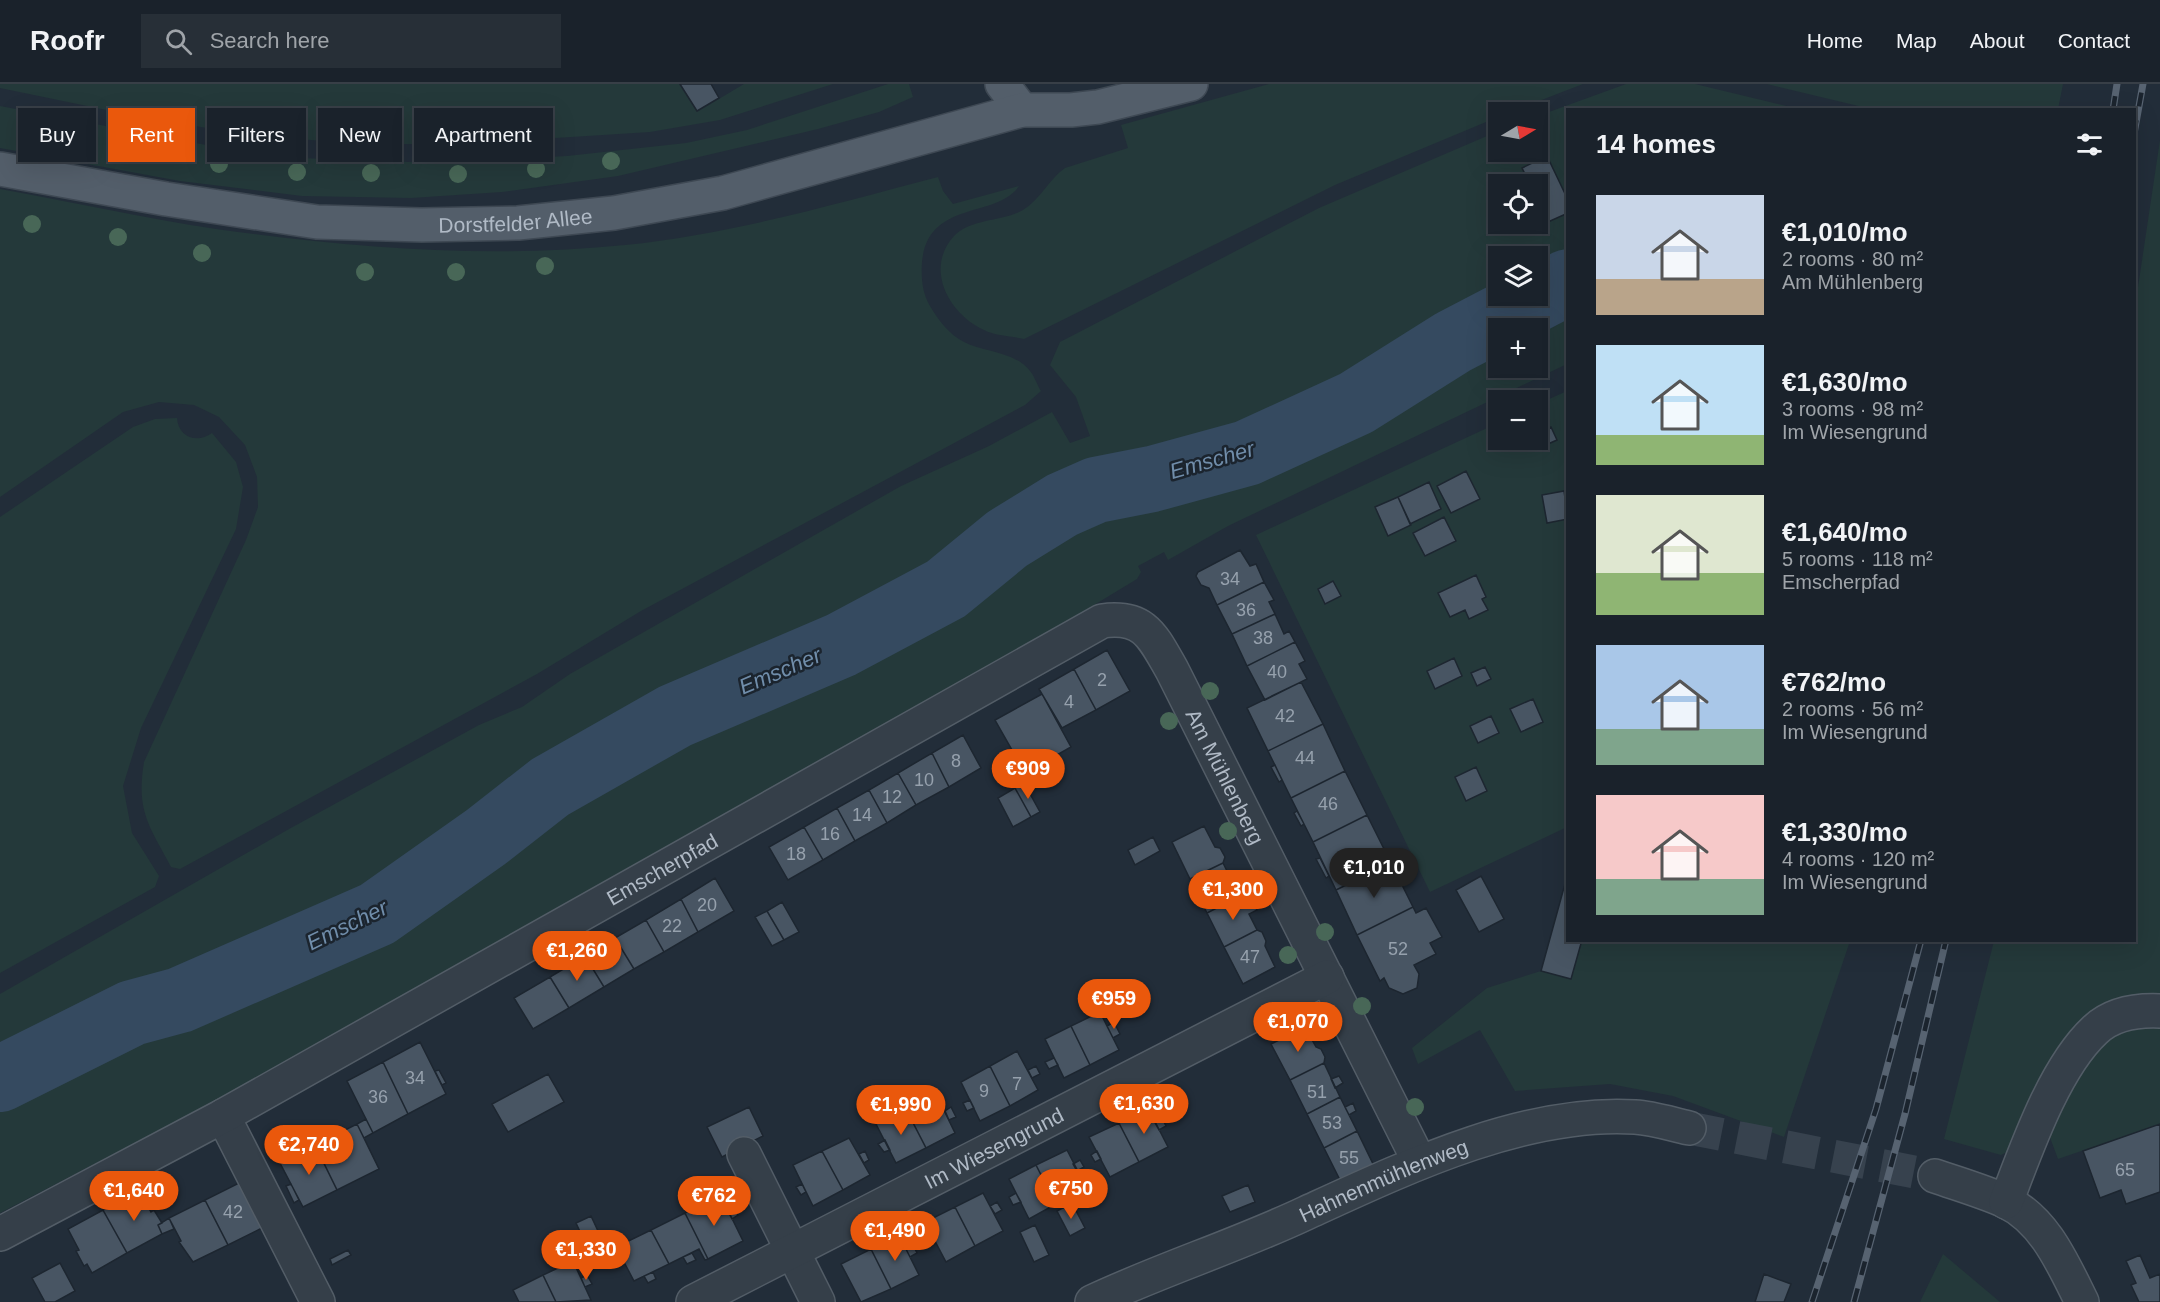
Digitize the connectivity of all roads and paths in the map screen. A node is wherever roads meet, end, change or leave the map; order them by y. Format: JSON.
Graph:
{"nodes":[{"id":1,"x":1002,"y":84,"type":"edge"},
{"id":2,"x":1046,"y":84,"type":"edge"},
{"id":3,"x":1191,"y":84,"type":"edge"},
{"id":4,"x":1022,"y":97,"type":"edge"},
{"id":5,"x":0,"y":169,"type":"edge"},
{"id":6,"x":1137,"y":624,"type":"joint"},
{"id":7,"x":1327,"y":977,"type":"junction"},
{"id":8,"x":2160,"y":1011,"type":"edge"},
{"id":9,"x":223,"y":1116,"type":"junction"},
{"id":10,"x":1689,"y":1128,"type":"tunnel mouth"},
{"id":11,"x":744,"y":1154,"type":"dead end"},
{"id":12,"x":1419,"y":1161,"type":"junction"},
{"id":13,"x":1935,"y":1176,"type":"tunnel mouth"},
{"id":14,"x":2006,"y":1202,"type":"junction"},
{"id":15,"x":0,"y":1234,"type":"edge"},
{"id":16,"x":792,"y":1251,"type":"junction"},
{"id":17,"x":318,"y":1302,"type":"edge"},
{"id":18,"x":693,"y":1302,"type":"edge"},
{"id":19,"x":818,"y":1302,"type":"edge"},
{"id":20,"x":1092,"y":1302,"type":"edge"},
{"id":21,"x":2082,"y":1302,"type":"edge"}],
"edges":[{"from":1,"to":4,"type":"main road"},
{"from":2,"to":4,"type":"main road"},
{"from":3,"to":4,"type":"main road","name":"Dorstfelder Allee"},
{"from":4,"to":5,"type":"main road","name":"Dorstfelder Allee"},
{"from":6,"to":7,"type":"street","name":"Am Mühlenberg"},
{"from":6,"to":9,"type":"street","name":"Emscherpfad"},
{"from":7,"to":12,"type":"street","name":"Am Mühlenberg"},
{"from":7,"to":16,"type":"street","name":"Im Wiesengrund"},
{"from":8,"to":14,"type":"street"},
{"from":9,"to":15,"type":"street","name":"Emscherpfad"},
{"from":9,"to":17,"type":"street"},
{"from":10,"to":12,"type":"street","name":"Hahnenmühlenweg"},
{"from":11,"to":16,"type":"street"},
{"from":12,"to":20,"type":"street","name":"Hahnenmühlenweg"},
{"from":13,"to":14,"type":"street"},
{"from":14,"to":21,"type":"street"},
{"from":16,"to":18,"type":"street","name":"Im Wiesengrund"},
{"from":16,"to":19,"type":"street"}]}
